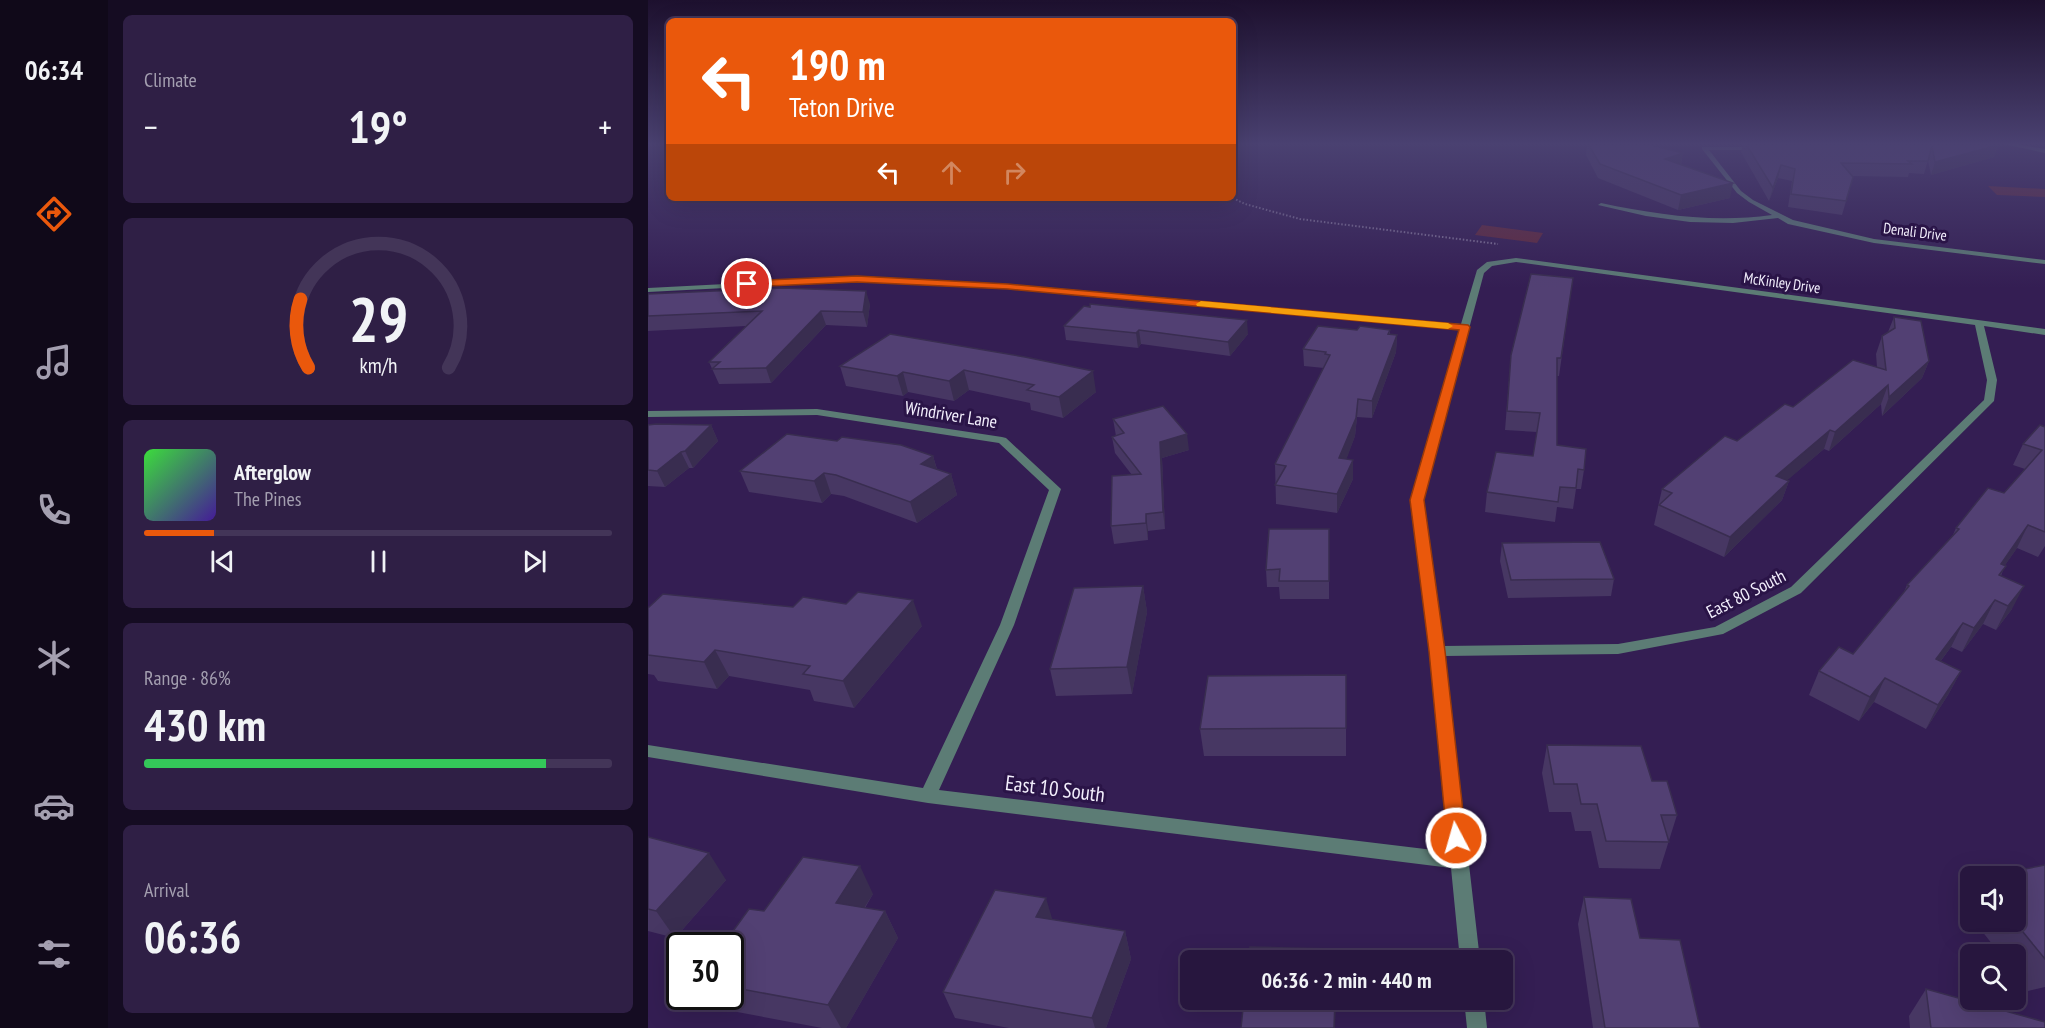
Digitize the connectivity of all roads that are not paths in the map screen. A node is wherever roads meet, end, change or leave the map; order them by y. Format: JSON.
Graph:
{"nodes":[{"id":1,"x":1739,"y":192,"type":"edge"},
{"id":2,"x":1601,"y":205,"type":"dead end"},
{"id":3,"x":1778,"y":216,"type":"junction"},
{"id":4,"x":2045,"y":262,"type":"edge"},
{"id":5,"x":648,"y":290,"type":"edge"},
{"id":6,"x":1979,"y":323,"type":"junction"},
{"id":7,"x":1465,"y":327,"type":"junction"},
{"id":8,"x":2045,"y":332,"type":"edge"},
{"id":9,"x":648,"y":414,"type":"edge"},
{"id":10,"x":1437,"y":651,"type":"junction"},
{"id":11,"x":648,"y":751,"type":"edge"},
{"id":12,"x":928,"y":796,"type":"junction"},
{"id":13,"x":1459,"y":861,"type":"junction"},
{"id":14,"x":1469,"y":950,"type":"edge"},
{"id":15,"x":1475,"y":1010,"type":"edge"},
{"id":16,"x":1477,"y":1028,"type":"edge"}],
"edges":[{"from":1,"to":3,"type":"street","name":"Denali Drive"},
{"from":2,"to":3,"type":"street"},
{"from":3,"to":4,"type":"street","name":"Denali Drive"},
{"from":5,"to":7,"type":"street"},
{"from":6,"to":7,"type":"street","name":"McKinley Drive"},
{"from":6,"to":8,"type":"street","name":"McKinley Drive"},
{"from":6,"to":10,"type":"street","name":"East 80 South"},
{"from":7,"to":10,"type":"street"},
{"from":9,"to":12,"type":"street","name":"Windriver Lane"},
{"from":10,"to":13,"type":"street"},
{"from":11,"to":12,"type":"street","name":"East 10 South"},
{"from":12,"to":13,"type":"street","name":"East 10 South"},
{"from":13,"to":14,"type":"street"},
{"from":15,"to":16,"type":"street"}]}
